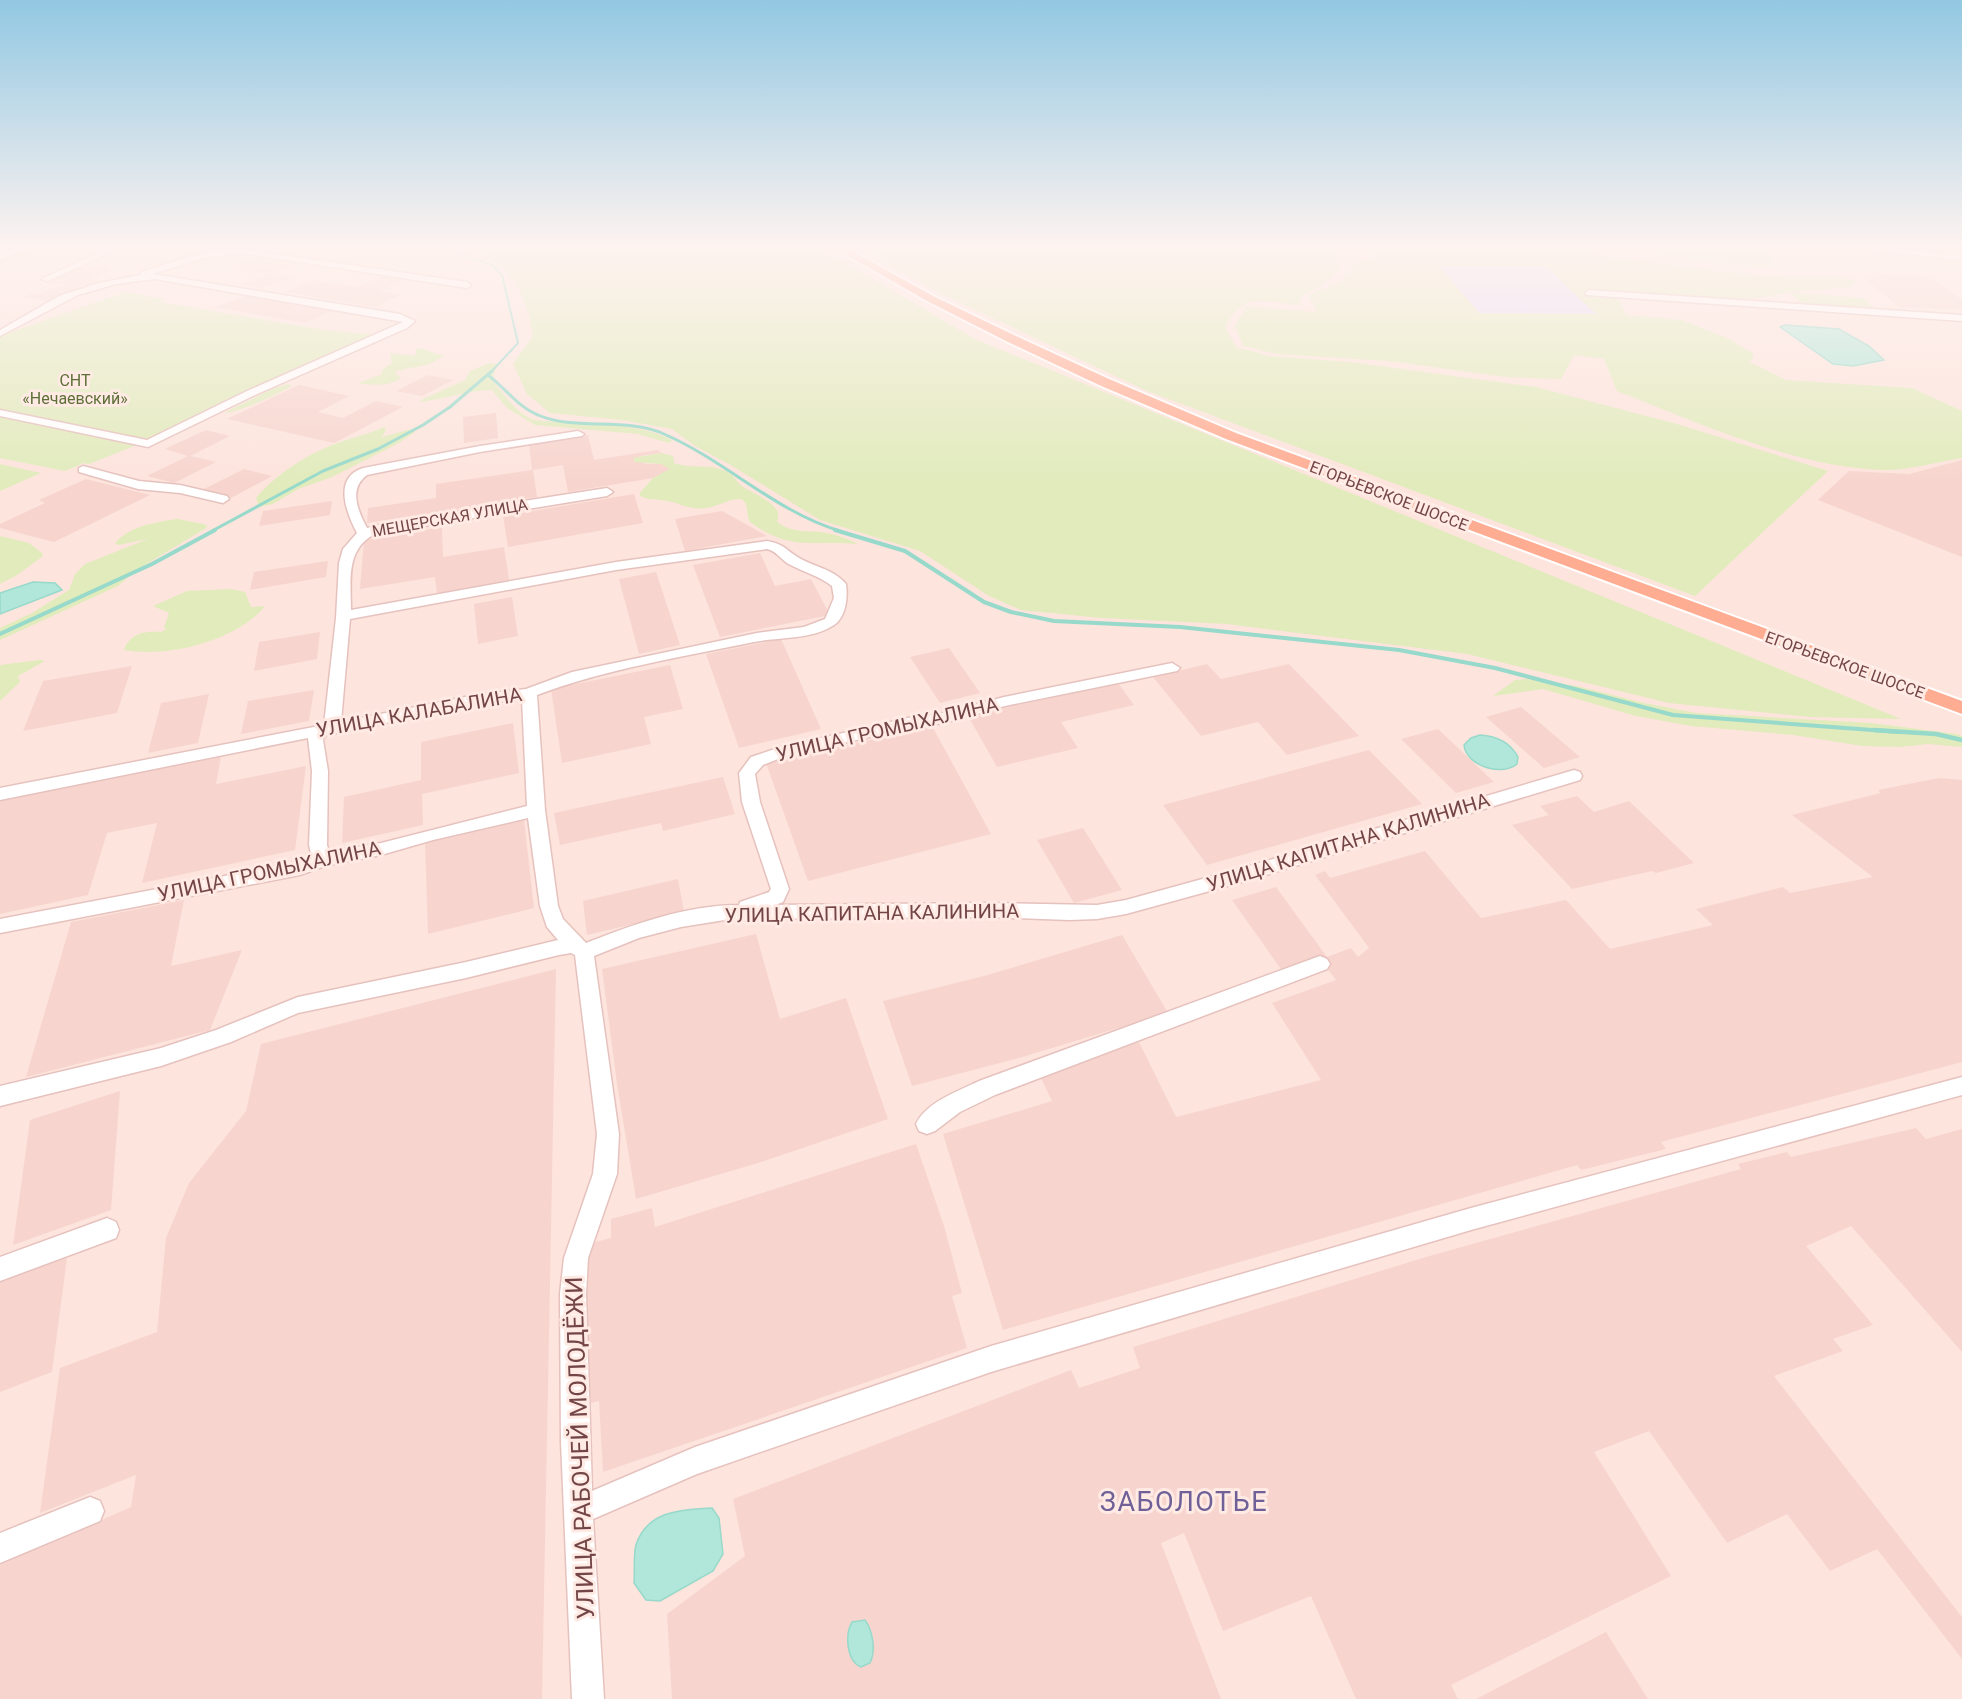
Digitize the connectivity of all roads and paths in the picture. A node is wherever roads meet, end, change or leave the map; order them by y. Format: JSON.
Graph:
{"nodes":[{"id":1,"x":21,"y":324,"type":"edge"},
{"id":2,"x":406,"y":324,"type":"edge"},
{"id":3,"x":982,"y":324,"type":"edge"},
{"id":4,"x":0,"y":333,"type":"edge"},
{"id":5,"x":0,"y":413,"type":"edge"},
{"id":6,"x":578,"y":434,"type":"dead end"},
{"id":7,"x":83,"y":470,"type":"dead end"},
{"id":8,"x":607,"y":492,"type":"dead end"},
{"id":9,"x":223,"y":499,"type":"dead end"},
{"id":10,"x":364,"y":534,"type":"junction"},
{"id":11,"x":343,"y":616,"type":"junction"},
{"id":12,"x":1172,"y":668,"type":"dead end"},
{"id":13,"x":529,"y":693,"type":"junction"},
{"id":14,"x":1962,"y":708,"type":"edge"},
{"id":15,"x":326,"y":729,"type":"junction"},
{"id":16,"x":1574,"y":776,"type":"dead end"},
{"id":17,"x":0,"y":794,"type":"edge"},
{"id":18,"x":536,"y":810,"type":"junction"},
{"id":19,"x":322,"y":860,"type":"junction"},
{"id":20,"x":731,"y":912,"type":"junction"},
{"id":21,"x":0,"y":926,"type":"edge"},
{"id":22,"x":580,"y":949,"type":"junction"},
{"id":23,"x":1320,"y":964,"type":"dead end"},
{"id":24,"x":1962,"y":1086,"type":"edge"},
{"id":25,"x":0,"y":1096,"type":"edge"},
{"id":26,"x":927,"y":1124,"type":"dead end"},
{"id":27,"x":107,"y":1230,"type":"dead end"},
{"id":28,"x":0,"y":1269,"type":"edge"},
{"id":29,"x":90,"y":1511,"type":"dead end"},
{"id":30,"x":579,"y":1511,"type":"junction"},
{"id":31,"x":0,"y":1548,"type":"edge"},
{"id":32,"x":588,"y":1699,"type":"edge"}],
"edges":[{"from":1,"to":4,"type":"street"},
{"from":2,"to":5,"type":"street"},
{"from":3,"to":14,"type":"main road","name":"ЕГОРЬЕВСКОЕ ШОССЕ"},
{"from":6,"to":10,"type":"street","name":"МЕЩЕРСКАЯ УЛИЦА"},
{"from":7,"to":9,"type":"street"},
{"from":8,"to":10,"type":"street","name":"МЕЩЕРСКАЯ УЛИЦА"},
{"from":10,"to":11,"type":"street"},
{"from":11,"to":13,"type":"street","name":"УЛИЦА КАЛАБАЛИНА"},
{"from":11,"to":15,"type":"street"},
{"from":12,"to":20,"type":"street","name":"УЛИЦА ГРОМЫХАЛИНА"},
{"from":13,"to":15,"type":"street","name":"УЛИЦА КАЛАБАЛИНА"},
{"from":13,"to":18,"type":"street"},
{"from":15,"to":17,"type":"street","name":"УЛИЦА КАЛАБАЛИНА"},
{"from":15,"to":19,"type":"street"},
{"from":16,"to":20,"type":"street","name":"УЛИЦА КАПИТАНА КАЛИНИНА"},
{"from":18,"to":19,"type":"street","name":"УЛИЦА ГРОМЫХАЛИНА"},
{"from":18,"to":22,"type":"street"},
{"from":19,"to":21,"type":"street","name":"УЛИЦА ГРОМЫХАЛИНА"},
{"from":20,"to":22,"type":"street","name":"УЛИЦА КАПИТАНА КАЛИНИНА"},
{"from":22,"to":25,"type":"street","name":"УЛИЦА КАПИТАНА КАЛИНИНА"},
{"from":22,"to":30,"type":"street","name":"УЛИЦА РАБОЧЕЙ МОЛОДЁЖИ"},
{"from":23,"to":26,"type":"street"},
{"from":24,"to":30,"type":"street"},
{"from":27,"to":28,"type":"street"},
{"from":29,"to":31,"type":"street"},
{"from":30,"to":32,"type":"street","name":"УЛИЦА РАБОЧЕЙ МОЛОДЁЖИ"}]}
